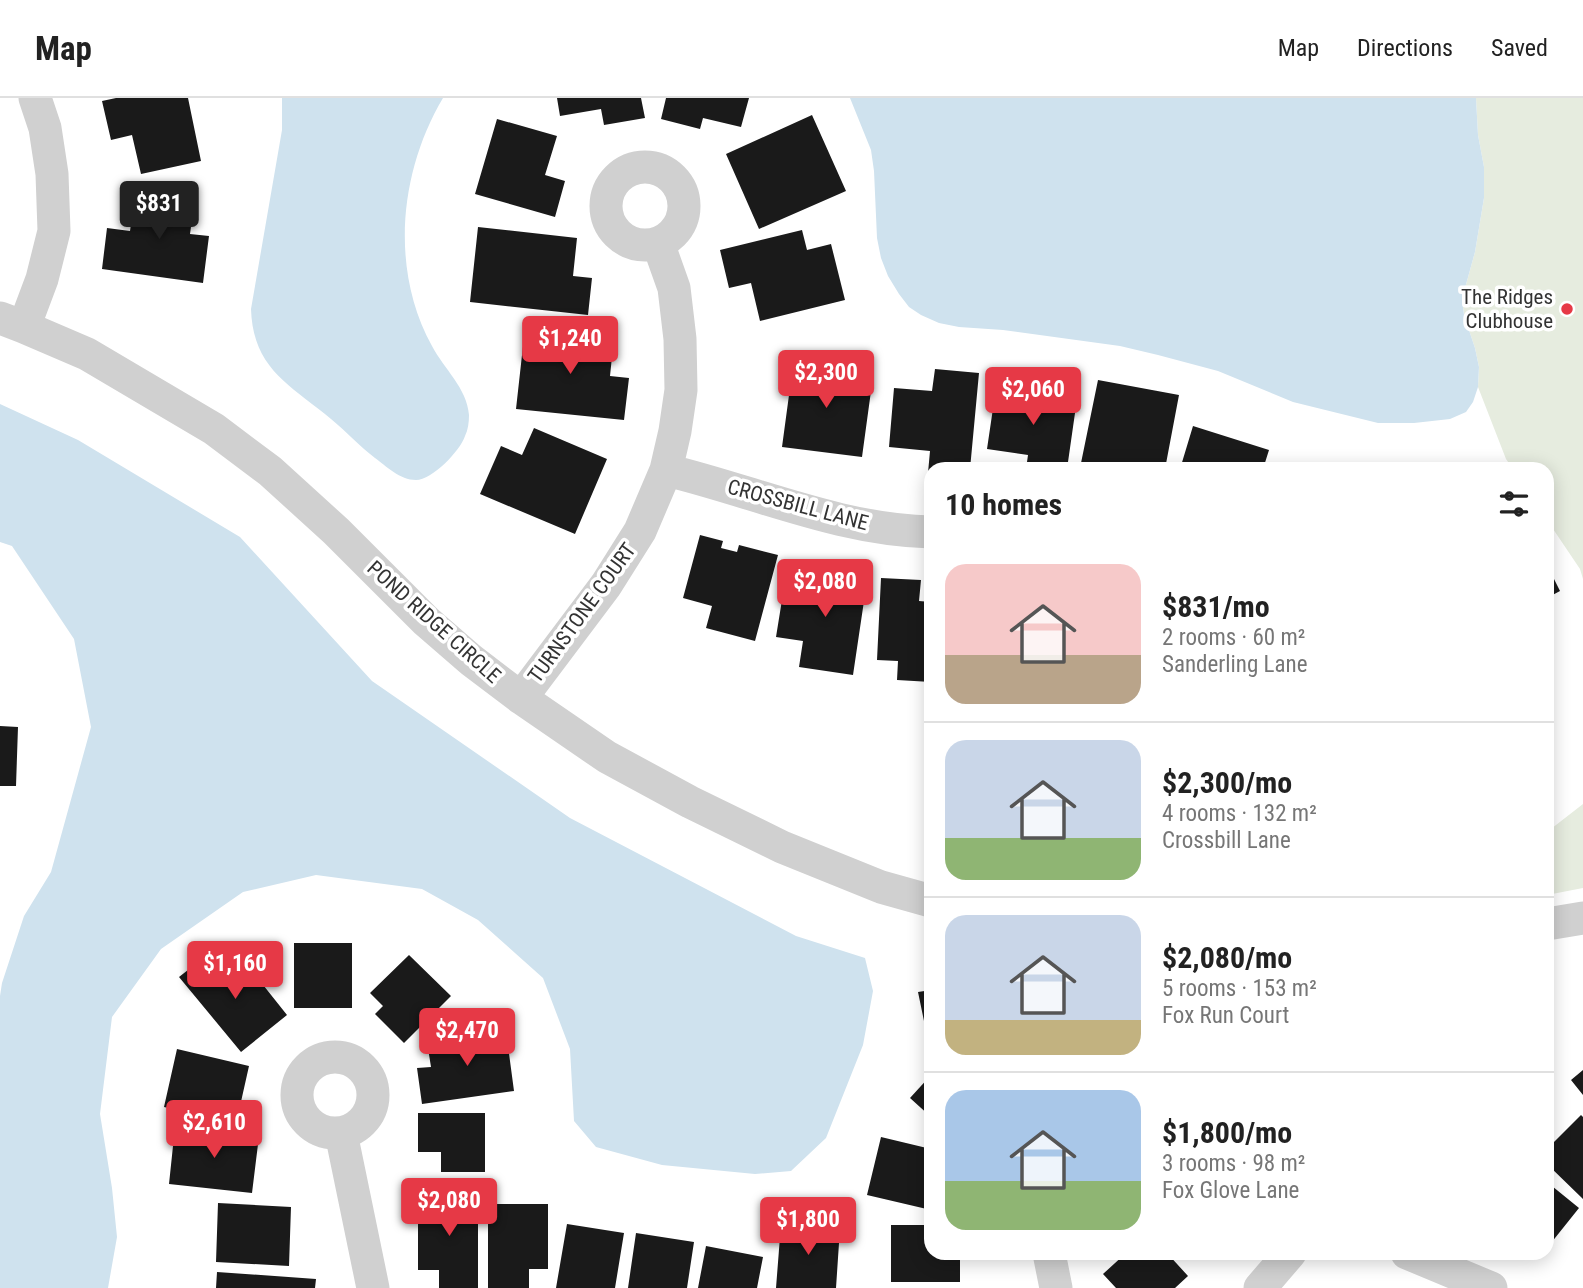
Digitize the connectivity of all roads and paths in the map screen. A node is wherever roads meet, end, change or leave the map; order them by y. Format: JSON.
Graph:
{"nodes":[{"id":1,"x":35,"y":98,"type":"edge"},
{"id":2,"x":658,"y":243,"type":"dead end"},
{"id":3,"x":12,"y":322,"type":"edge"},
{"id":4,"x":666,"y":470,"type":"junction"},
{"id":5,"x":924,"y":531,"type":"edge"},
{"id":6,"x":521,"y":698,"type":"junction"},
{"id":7,"x":924,"y":899,"type":"edge"},
{"id":8,"x":1583,"y":918,"type":"edge"},
{"id":9,"x":1554,"y":922,"type":"edge"},
{"id":10,"x":341,"y":1133,"type":"dead end"},
{"id":11,"x":1050,"y":1260,"type":"edge"},
{"id":12,"x":1284,"y":1260,"type":"edge"},
{"id":13,"x":1424,"y":1260,"type":"edge"},
{"id":14,"x":373,"y":1288,"type":"edge"},
{"id":15,"x":1056,"y":1288,"type":"edge"},
{"id":16,"x":1260,"y":1288,"type":"edge"},
{"id":17,"x":1491,"y":1288,"type":"edge"}],
"edges":[{"from":1,"to":3,"type":"street"},
{"from":2,"to":4,"type":"street","name":"TURNSTONE COURT"},
{"from":3,"to":6,"type":"street","name":"POND RIDGE CIRCLE"},
{"from":4,"to":5,"type":"street","name":"CROSSBILL LANE"},
{"from":4,"to":6,"type":"street","name":"TURNSTONE COURT"},
{"from":6,"to":7,"type":"street","name":"POND RIDGE CIRCLE"},
{"from":8,"to":9,"type":"street"},
{"from":10,"to":14,"type":"street"},
{"from":11,"to":15,"type":"street"},
{"from":12,"to":16,"type":"street"},
{"from":13,"to":17,"type":"street"}]}
